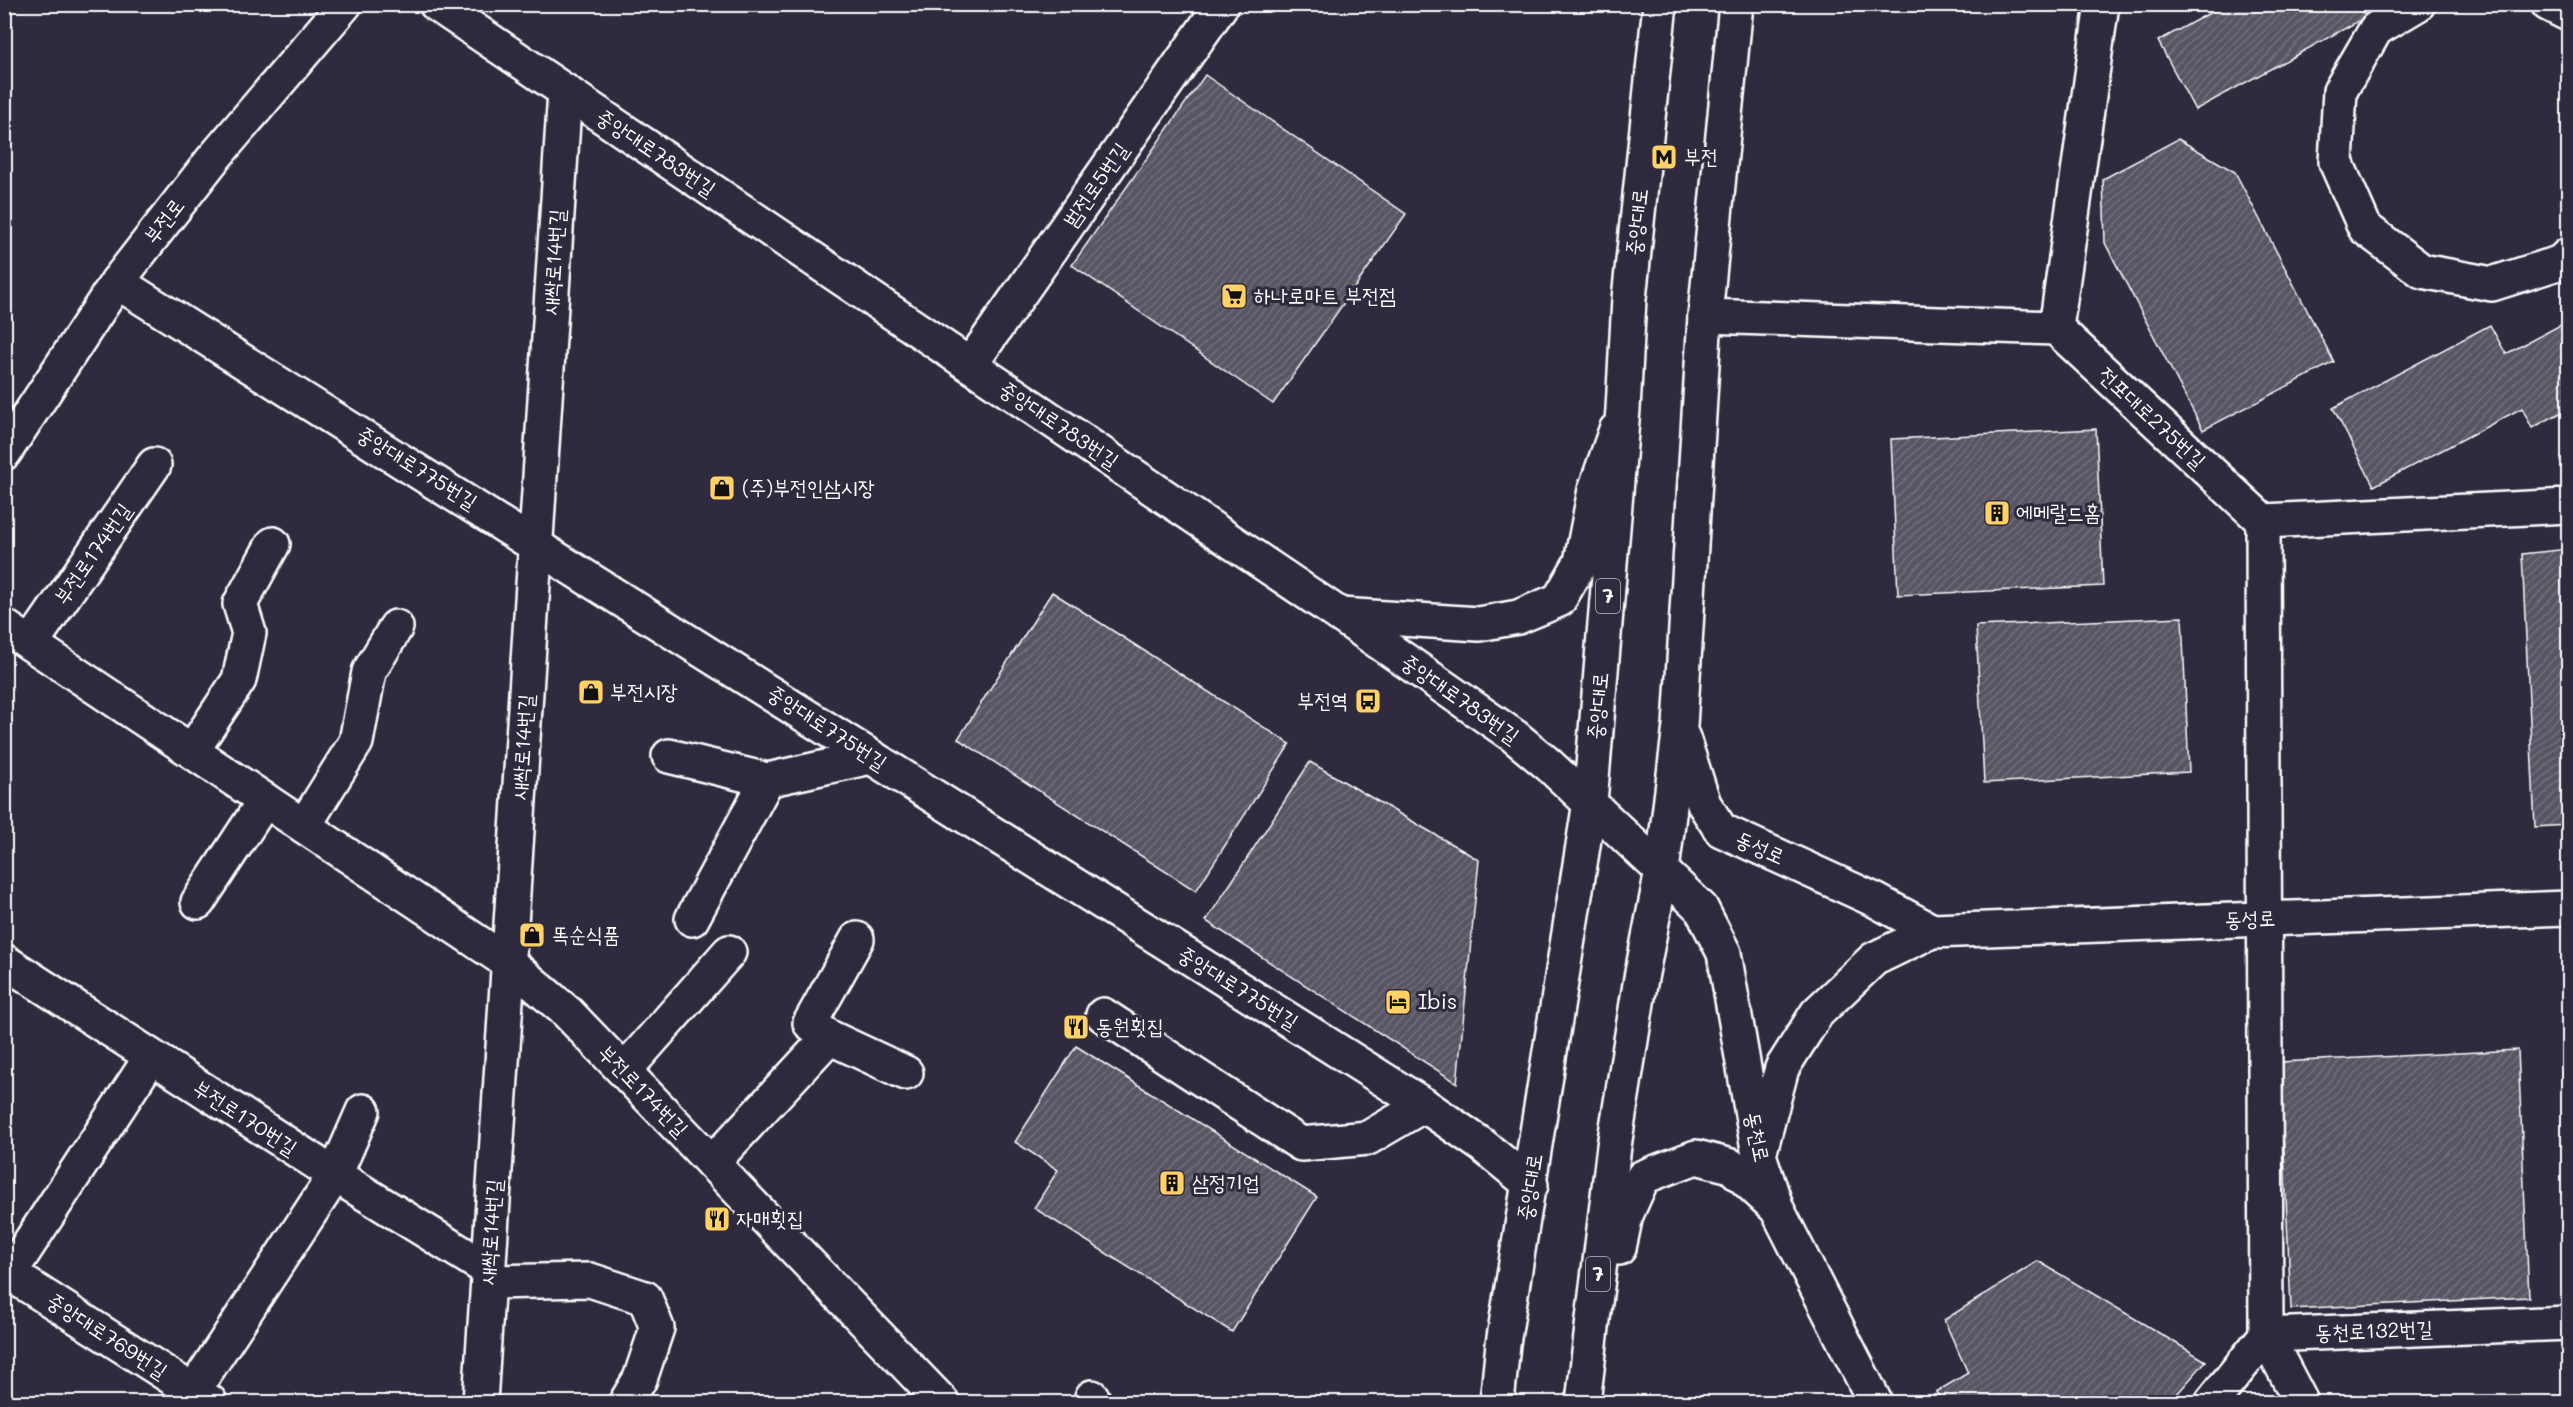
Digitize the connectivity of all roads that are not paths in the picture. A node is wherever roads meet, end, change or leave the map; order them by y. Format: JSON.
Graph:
{"nodes":[{"id":1,"x":345,"y":4,"type":"edge"},
{"id":2,"x":436,"y":4,"type":"edge"},
{"id":3,"x":1222,"y":4,"type":"edge"},
{"id":4,"x":1660,"y":4,"type":"edge"},
{"id":5,"x":1736,"y":4,"type":"edge"},
{"id":6,"x":2102,"y":4,"type":"edge"},
{"id":7,"x":2418,"y":4,"type":"edge"},
{"id":8,"x":2548,"y":4,"type":"edge"},
{"id":9,"x":2568,"y":14,"type":"edge"},
{"id":10,"x":565,"y":91,"type":"junction"},
{"id":11,"x":2568,"y":255,"type":"edge"},
{"id":12,"x":117,"y":282,"type":"junction"},
{"id":13,"x":1706,"y":316,"type":"junction"},
{"id":14,"x":2056,"y":328,"type":"junction"},
{"id":15,"x":970,"y":365,"type":"junction"},
{"id":16,"x":1623,"y":409,"type":"junction"},
{"id":17,"x":4,"y":453,"type":"edge"},
{"id":18,"x":154,"y":465,"type":"dead end"},
{"id":19,"x":2568,"y":506,"type":"edge"},
{"id":20,"x":2263,"y":521,"type":"junction"},
{"id":21,"x":536,"y":542,"type":"junction"},
{"id":22,"x":273,"y":544,"type":"dead end"},
{"id":23,"x":1340,"y":615,"type":"junction"},
{"id":24,"x":396,"y":627,"type":"dead end"},
{"id":25,"x":18,"y":635,"type":"edge"},
{"id":26,"x":1680,"y":726,"type":"junction"},
{"id":27,"x":192,"y":751,"type":"junction"},
{"id":28,"x":669,"y":756,"type":"dead end"},
{"id":29,"x":871,"y":757,"type":"junction"},
{"id":30,"x":767,"y":780,"type":"junction"},
{"id":31,"x":265,"y":800,"type":"junction"},
{"id":32,"x":1590,"y":802,"type":"junction"},
{"id":33,"x":304,"y":826,"type":"junction"},
{"id":34,"x":1662,"y":871,"type":"junction"},
{"id":35,"x":198,"y":902,"type":"dead end"},
{"id":36,"x":2568,"y":908,"type":"edge"},
{"id":37,"x":692,"y":919,"type":"dead end"},
{"id":38,"x":2264,"y":919,"type":"junction"},
{"id":39,"x":1932,"y":931,"type":"junction"},
{"id":40,"x":857,"y":939,"type":"dead end"},
{"id":41,"x":729,"y":952,"type":"dead end"},
{"id":42,"x":4,"y":961,"type":"edge"},
{"id":43,"x":509,"y":963,"type":"junction"},
{"id":44,"x":1103,"y":1015,"type":"dead end"},
{"id":45,"x":829,"y":1037,"type":"junction"},
{"id":46,"x":151,"y":1057,"type":"junction"},
{"id":47,"x":624,"y":1071,"type":"junction"},
{"id":48,"x":906,"y":1073,"type":"dead end"},
{"id":49,"x":1424,"y":1105,"type":"junction"},
{"id":50,"x":363,"y":1111,"type":"dead end"},
{"id":51,"x":1759,"y":1155,"type":"junction"},
{"id":52,"x":712,"y":1163,"type":"junction"},
{"id":53,"x":335,"y":1175,"type":"junction"},
{"id":54,"x":1531,"y":1185,"type":"junction"},
{"id":55,"x":1777,"y":1209,"type":"junction"},
{"id":56,"x":6,"y":1275,"type":"edge"},
{"id":57,"x":488,"y":1276,"type":"junction"},
{"id":58,"x":2568,"y":1323,"type":"edge"},
{"id":59,"x":2266,"y":1335,"type":"junction"},
{"id":60,"x":1588,"y":1347,"type":"junction"},
{"id":61,"x":196,"y":1399,"type":"edge"},
{"id":62,"x":480,"y":1402,"type":"edge"},
{"id":63,"x":626,"y":1402,"type":"edge"},
{"id":64,"x":942,"y":1402,"type":"edge"},
{"id":65,"x":1497,"y":1402,"type":"edge"},
{"id":66,"x":1583,"y":1402,"type":"edge"},
{"id":67,"x":1875,"y":1402,"type":"edge"},
{"id":68,"x":2212,"y":1402,"type":"edge"},
{"id":69,"x":2301,"y":1402,"type":"edge"}],
"edges":[{"from":1,"to":12,"type":"street","name":"부전로"},
{"from":2,"to":10,"type":"street","name":"중앙대로783번길"},
{"from":3,"to":15,"type":"street","name":"범전로5번길"},
{"from":4,"to":16,"type":"street","name":"중앙대로","number":"7"},
{"from":5,"to":13,"type":"street","number":"7"},
{"from":6,"to":14,"type":"street"},
{"from":7,"to":11,"type":"street"},
{"from":8,"to":9,"type":"street"},
{"from":10,"to":15,"type":"street","name":"중앙대로783번길"},
{"from":10,"to":21,"type":"street","name":"새싹로14번길"},
{"from":12,"to":17,"type":"street","name":"부전로"},
{"from":12,"to":21,"type":"street","name":"중앙대로775번길"},
{"from":13,"to":14,"type":"street"},
{"from":13,"to":26,"type":"street","number":"7"},
{"from":14,"to":20,"type":"street","name":"전포대로275번길"},
{"from":15,"to":23,"type":"street","name":"중앙대로783번길"},
{"from":16,"to":23,"type":"street"},
{"from":16,"to":32,"type":"street","name":"중앙대로","number":"7"},
{"from":18,"to":25,"type":"street","name":"부전로174번길"},
{"from":19,"to":20,"type":"street"},
{"from":20,"to":38,"type":"street"},
{"from":21,"to":29,"type":"street","name":"중앙대로775번길"},
{"from":21,"to":43,"type":"street","name":"새싹로14번길"},
{"from":22,"to":27,"type":"street"},
{"from":23,"to":32,"type":"street","name":"중앙대로783번길"},
{"from":24,"to":33,"type":"street"},
{"from":25,"to":27,"type":"street","name":"부전로174번길"},
{"from":26,"to":34,"type":"street","number":"7"},
{"from":26,"to":39,"type":"street","name":"동성로"},
{"from":27,"to":31,"type":"street","name":"부전로174번길"},
{"from":28,"to":30,"type":"street"},
{"from":29,"to":30,"type":"street"},
{"from":29,"to":49,"type":"street","name":"중앙대로775번길"},
{"from":30,"to":37,"type":"street"},
{"from":31,"to":33,"type":"street","name":"부전로174번길"},
{"from":31,"to":35,"type":"street"},
{"from":32,"to":34,"type":"street","name":"중앙대로783번길"},
{"from":32,"to":54,"type":"street","name":"중앙대로","number":"7"},
{"from":33,"to":43,"type":"street","name":"부전로174번길"},
{"from":34,"to":51,"type":"street","name":"동천로"},
{"from":34,"to":60,"type":"street","number":"7"},
{"from":36,"to":38,"type":"street","name":"동성로"},
{"from":38,"to":39,"type":"street","name":"동성로"},
{"from":38,"to":59,"type":"street"},
{"from":39,"to":51,"type":"street","name":"동성로"},
{"from":40,"to":45,"type":"street"},
{"from":41,"to":47,"type":"street"},
{"from":42,"to":46,"type":"street","name":"부전로170번길"},
{"from":43,"to":47,"type":"street","name":"부전로174번길"},
{"from":43,"to":57,"type":"street","name":"새싹로14번길"},
{"from":44,"to":49,"type":"street"},
{"from":45,"to":48,"type":"street"},
{"from":45,"to":52,"type":"street"},
{"from":46,"to":53,"type":"street","name":"부전로170번길"},
{"from":46,"to":56,"type":"street"},
{"from":47,"to":52,"type":"street","name":"부전로174번길"},
{"from":49,"to":54,"type":"street","name":"중앙대로775번길"},
{"from":50,"to":53,"type":"street"},
{"from":51,"to":55,"type":"street","name":"동천로"},
{"from":52,"to":64,"type":"street","name":"부전로174번길"},
{"from":53,"to":57,"type":"street","name":"부전로170번길"},
{"from":53,"to":61,"type":"street"},
{"from":54,"to":65,"type":"street","name":"중앙대로","number":"7"},
{"from":55,"to":60,"type":"street"},
{"from":55,"to":67,"type":"street","name":"동천로"},
{"from":56,"to":61,"type":"street","name":"중앙대로769번길"},
{"from":57,"to":62,"type":"street","name":"새싹로14번길"},
{"from":57,"to":63,"type":"street"},
{"from":58,"to":59,"type":"street","name":"동천로132번길"},
{"from":59,"to":68,"type":"street"},
{"from":59,"to":69,"type":"street"},
{"from":60,"to":66,"type":"street","number":"7"}]}
